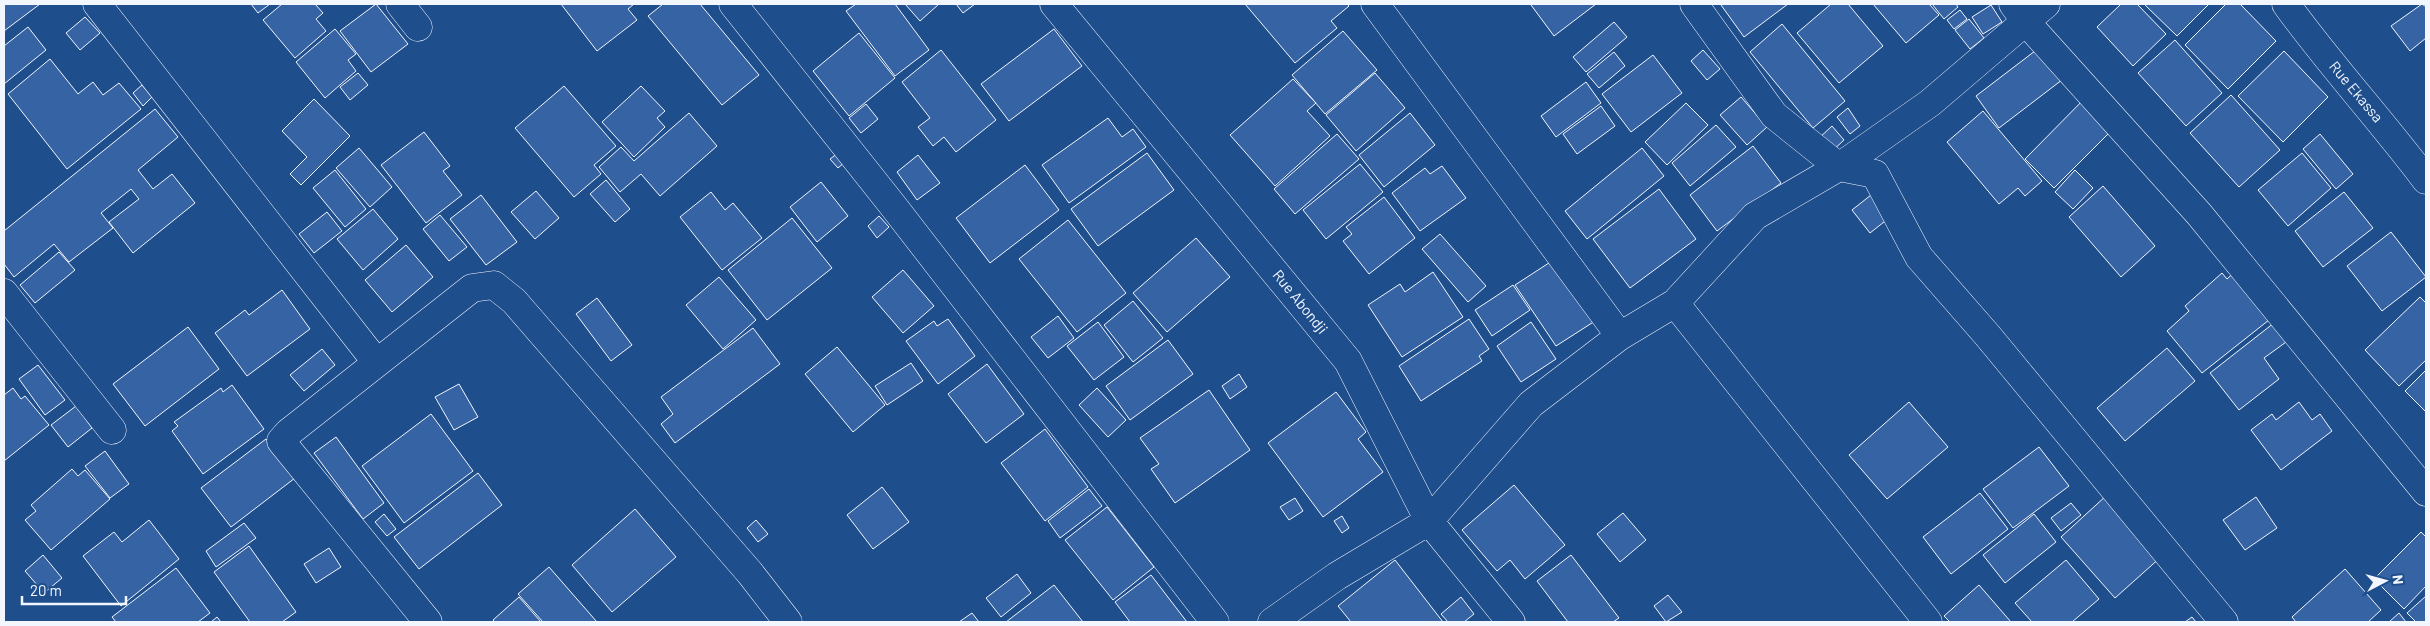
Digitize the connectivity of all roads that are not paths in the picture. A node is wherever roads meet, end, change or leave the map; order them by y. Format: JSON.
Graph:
{"nodes":[{"id":1,"x":96,"y":4,"type":"edge"},
{"id":2,"x":400,"y":4,"type":"edge"},
{"id":3,"x":733,"y":4,"type":"edge"},
{"id":4,"x":1054,"y":4,"type":"edge"},
{"id":5,"x":1375,"y":4,"type":"edge"},
{"id":6,"x":1694,"y":4,"type":"edge"},
{"id":7,"x":2046,"y":4,"type":"edge"},
{"id":8,"x":2286,"y":4,"type":"edge"},
{"id":9,"x":2020,"y":13,"type":"edge"},
{"id":10,"x":418,"y":27,"type":"dead end"},
{"id":11,"x":1839,"y":167,"type":"junction"},
{"id":12,"x":2426,"y":180,"type":"edge"},
{"id":13,"x":4,"y":293,"type":"edge"},
{"id":14,"x":1675,"y":303,"type":"junction"},
{"id":15,"x":1620,"y":336,"type":"junction"},
{"id":16,"x":377,"y":363,"type":"junction"},
{"id":17,"x":112,"y":430,"type":"dead end"},
{"id":18,"x":2426,"y":492,"type":"edge"},
{"id":19,"x":1429,"y":521,"type":"junction"},
{"id":20,"x":428,"y":622,"type":"edge"},
{"id":21,"x":788,"y":622,"type":"edge"},
{"id":22,"x":1215,"y":622,"type":"edge"},
{"id":23,"x":1272,"y":622,"type":"edge"},
{"id":24,"x":1511,"y":622,"type":"edge"},
{"id":25,"x":1928,"y":622,"type":"edge"},
{"id":26,"x":2224,"y":622,"type":"edge"}],
"edges":[{"from":1,"to":16,"type":"street"},
{"from":2,"to":10,"type":"street"},
{"from":3,"to":22,"type":"street"},
{"from":4,"to":19,"type":"street","name":"Rue Abondji"},
{"from":5,"to":15,"type":"street"},
{"from":6,"to":11,"type":"street"},
{"from":7,"to":9,"type":"street"},
{"from":8,"to":12,"type":"street","name":"Rue Ekassa"},
{"from":9,"to":11,"type":"street"},
{"from":9,"to":18,"type":"street"},
{"from":11,"to":14,"type":"street"},
{"from":11,"to":26,"type":"street"},
{"from":13,"to":17,"type":"street"},
{"from":14,"to":15,"type":"street"},
{"from":14,"to":25,"type":"street"},
{"from":15,"to":19,"type":"street"},
{"from":16,"to":20,"type":"street"},
{"from":16,"to":21,"type":"street"},
{"from":19,"to":23,"type":"street"},
{"from":19,"to":24,"type":"street","name":"Rue Abondji"}]}
